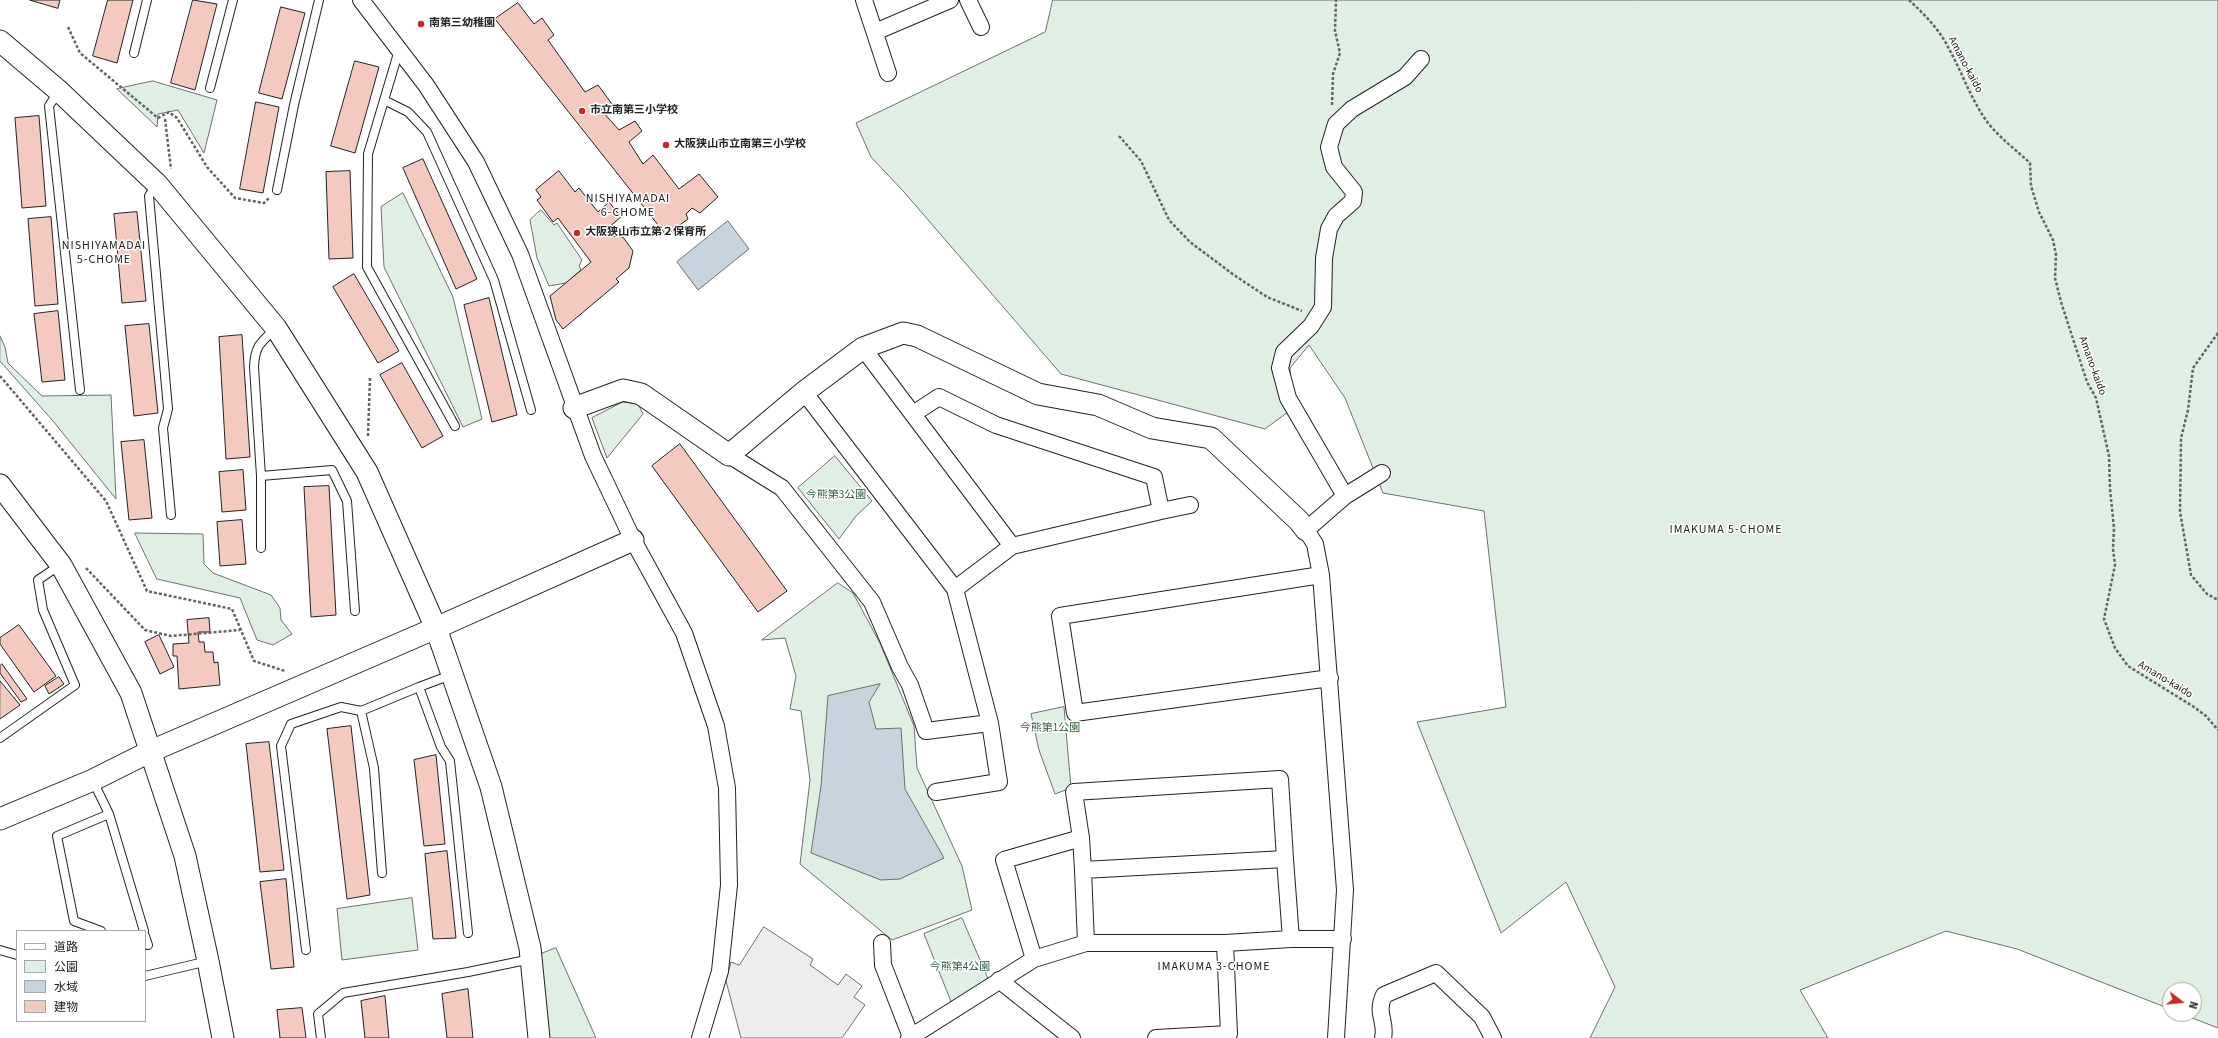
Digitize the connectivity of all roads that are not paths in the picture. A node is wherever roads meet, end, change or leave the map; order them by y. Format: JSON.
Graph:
{"nodes":[{"id":1,"x":147,"y":0,"type":"edge"},
{"id":2,"x":233,"y":0,"type":"edge"},
{"id":3,"x":320,"y":0,"type":"edge"},
{"id":4,"x":361,"y":0,"type":"edge"},
{"id":5,"x":864,"y":0,"type":"edge"},
{"id":6,"x":950,"y":0,"type":"edge"},
{"id":7,"x":968,"y":0,"type":"edge"},
{"id":8,"x":981,"y":27,"type":"dead end"},
{"id":9,"x":875,"y":32,"type":"junction"},
{"id":10,"x":0,"y":41,"type":"edge"},
{"id":11,"x":399,"y":50,"type":"junction"},
{"id":12,"x":134,"y":52,"type":"dead end"},
{"id":13,"x":1421,"y":59,"type":"dead end"},
{"id":14,"x":888,"y":73,"type":"dead end"},
{"id":15,"x":210,"y":88,"type":"dead end"},
{"id":16,"x":59,"y":91,"type":"junction"},
{"id":17,"x":384,"y":100,"type":"junction"},
{"id":18,"x":164,"y":179,"type":"junction"},
{"id":19,"x":275,"y":193,"type":"road end"},
{"id":20,"x":276,"y":328,"type":"junction"},
{"id":21,"x":863,"y":348,"type":"junction"},
{"id":22,"x":80,"y":390,"type":"dead end"},
{"id":23,"x":804,"y":392,"type":"junction"},
{"id":24,"x":574,"y":408,"type":"junction"},
{"id":25,"x":531,"y":410,"type":"dead end"},
{"id":26,"x":913,"y":414,"type":"junction"},
{"id":27,"x":455,"y":426,"type":"dead end"},
{"id":28,"x":729,"y":455,"type":"junction"},
{"id":29,"x":1382,"y":473,"type":"dead end"},
{"id":30,"x":261,"y":476,"type":"junction"},
{"id":31,"x":0,"y":485,"type":"edge"},
{"id":32,"x":1345,"y":496,"type":"junction"},
{"id":33,"x":1190,"y":505,"type":"dead end"},
{"id":34,"x":1161,"y":511,"type":"junction"},
{"id":35,"x":171,"y":516,"type":"dead end"},
{"id":36,"x":1306,"y":530,"type":"junction"},
{"id":37,"x":633,"y":540,"type":"junction"},
{"id":38,"x":1012,"y":546,"type":"junction"},
{"id":39,"x":261,"y":548,"type":"dead end"},
{"id":40,"x":61,"y":565,"type":"junction"},
{"id":41,"x":1321,"y":575,"type":"junction"},
{"id":42,"x":955,"y":589,"type":"junction"},
{"id":43,"x":355,"y":611,"type":"dead end"},
{"id":44,"x":436,"y":628,"type":"junction"},
{"id":45,"x":452,"y":674,"type":"junction"},
{"id":46,"x":1330,"y":678,"type":"junction"},
{"id":47,"x":419,"y":688,"type":"junction"},
{"id":48,"x":361,"y":711,"type":"junction"},
{"id":49,"x":990,"y":723,"type":"junction"},
{"id":50,"x":0,"y":738,"type":"edge"},
{"id":51,"x":150,"y":752,"type":"junction"},
{"id":52,"x":93,"y":780,"type":"junction"},
{"id":53,"x":936,"y":792,"type":"dead end"},
{"id":54,"x":109,"y":814,"type":"junction"},
{"id":55,"x":0,"y":819,"type":"edge"},
{"id":56,"x":1081,"y":838,"type":"junction"},
{"id":57,"x":1285,"y":859,"type":"junction"},
{"id":58,"x":1083,"y":870,"type":"junction"},
{"id":59,"x":382,"y":873,"type":"dead end"},
{"id":60,"x":98,"y":930,"type":"edge"},
{"id":61,"x":141,"y":930,"type":"edge"},
{"id":62,"x":468,"y":933,"type":"dead end"},
{"id":63,"x":1291,"y":939,"type":"junction"},
{"id":64,"x":1342,"y":939,"type":"junction"},
{"id":65,"x":146,"y":941,"type":"edge"},
{"id":66,"x":882,"y":943,"type":"dead end"},
{"id":67,"x":1086,"y":943,"type":"junction"},
{"id":68,"x":1225,"y":943,"type":"junction"},
{"id":69,"x":148,"y":945,"type":"dead end"},
{"id":70,"x":0,"y":950,"type":"edge"},
{"id":71,"x":306,"y":950,"type":"dead end"},
{"id":72,"x":16,"y":955,"type":"edge"},
{"id":73,"x":531,"y":959,"type":"junction"},
{"id":74,"x":1034,"y":959,"type":"junction"},
{"id":75,"x":208,"y":961,"type":"junction"},
{"id":76,"x":146,"y":976,"type":"edge"},
{"id":77,"x":999,"y":980,"type":"junction"},
{"id":78,"x":1193,"y":1037,"type":"edge"},
{"id":79,"x":223,"y":1038,"type":"edge"},
{"id":80,"x":321,"y":1038,"type":"edge"},
{"id":81,"x":539,"y":1038,"type":"edge"},
{"id":82,"x":700,"y":1038,"type":"edge"},
{"id":83,"x":910,"y":1038,"type":"edge"},
{"id":84,"x":1072,"y":1038,"type":"edge"},
{"id":85,"x":1156,"y":1038,"type":"edge"},
{"id":86,"x":1336,"y":1038,"type":"edge"},
{"id":87,"x":1383,"y":1038,"type":"edge"},
{"id":88,"x":1493,"y":1038,"type":"edge"}],
"edges":[{"from":1,"to":12,"type":"lane"},
{"from":2,"to":15,"type":"lane"},
{"from":3,"to":19,"type":"lane"},
{"from":4,"to":11,"type":"street"},
{"from":5,"to":9,"type":"street"},
{"from":6,"to":9,"type":"street"},
{"from":7,"to":8,"type":"street"},
{"from":9,"to":14,"type":"street"},
{"from":10,"to":16,"type":"street"},
{"from":11,"to":17,"type":"lane"},
{"from":11,"to":24,"type":"street"},
{"from":13,"to":32,"type":"street"},
{"from":16,"to":18,"type":"street"},
{"from":16,"to":22,"type":"lane"},
{"from":17,"to":25,"type":"lane"},
{"from":17,"to":27,"type":"lane"},
{"from":18,"to":20,"type":"street"},
{"from":18,"to":35,"type":"lane"},
{"from":20,"to":30,"type":"lane"},
{"from":20,"to":44,"type":"street"},
{"from":21,"to":23,"type":"street"},
{"from":21,"to":26,"type":"street"},
{"from":21,"to":36,"type":"street"},
{"from":23,"to":28,"type":"street"},
{"from":23,"to":42,"type":"street"},
{"from":24,"to":28,"type":"street"},
{"from":24,"to":37,"type":"street"},
{"from":26,"to":34,"type":"street"},
{"from":26,"to":38,"type":"street"},
{"from":28,"to":49,"type":"street"},
{"from":29,"to":32,"type":"street"},
{"from":30,"to":39,"type":"lane"},
{"from":30,"to":43,"type":"lane"},
{"from":31,"to":40,"type":"street"},
{"from":32,"to":36,"type":"street"},
{"from":33,"to":34,"type":"street"},
{"from":34,"to":38,"type":"street"},
{"from":36,"to":41,"type":"street"},
{"from":37,"to":44,"type":"street"},
{"from":37,"to":82,"type":"street"},
{"from":38,"to":42,"type":"street"},
{"from":40,"to":50,"type":"lane"},
{"from":40,"to":51,"type":"street"},
{"from":41,"to":46,"type":"street"},
{"from":41,"to":46,"type":"street"},
{"from":42,"to":49,"type":"street"},
{"from":44,"to":45,"type":"street"},
{"from":44,"to":51,"type":"street"},
{"from":45,"to":47,"type":"lane"},
{"from":45,"to":73,"type":"street"},
{"from":46,"to":64,"type":"street"},
{"from":47,"to":48,"type":"lane"},
{"from":47,"to":62,"type":"lane"},
{"from":48,"to":59,"type":"lane"},
{"from":48,"to":71,"type":"lane"},
{"from":49,"to":53,"type":"street"},
{"from":51,"to":52,"type":"street"},
{"from":51,"to":75,"type":"street"},
{"from":52,"to":54,"type":"lane"},
{"from":52,"to":55,"type":"street"},
{"from":54,"to":60,"type":"lane"},
{"from":54,"to":61,"type":"lane"},
{"from":56,"to":57,"type":"street"},
{"from":56,"to":58,"type":"street"},
{"from":56,"to":74,"type":"street"},
{"from":57,"to":58,"type":"street"},
{"from":57,"to":63,"type":"street"},
{"from":58,"to":67,"type":"street"},
{"from":63,"to":64,"type":"street"},
{"from":63,"to":68,"type":"street"},
{"from":64,"to":86,"type":"street"},
{"from":65,"to":69,"type":"lane"},
{"from":66,"to":83,"type":"street"},
{"from":67,"to":68,"type":"street"},
{"from":67,"to":74,"type":"street"},
{"from":68,"to":78,"type":"street"},
{"from":70,"to":72,"type":"lane"},
{"from":73,"to":80,"type":"lane"},
{"from":73,"to":81,"type":"street"},
{"from":74,"to":77,"type":"street"},
{"from":75,"to":76,"type":"lane"},
{"from":75,"to":79,"type":"street"},
{"from":77,"to":83,"type":"street"},
{"from":77,"to":84,"type":"street"},
{"from":78,"to":85,"type":"street"},
{"from":87,"to":88,"type":"street"}]}
